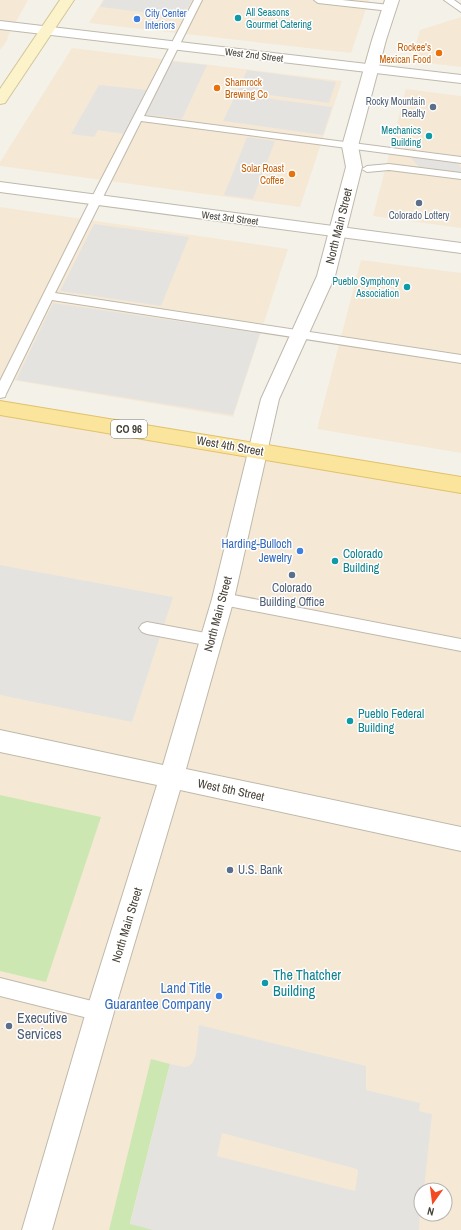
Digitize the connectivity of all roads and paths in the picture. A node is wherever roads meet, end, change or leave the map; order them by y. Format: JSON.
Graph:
{"nodes":[{"id":1,"x":67,"y":0,"type":"edge"},
{"id":2,"x":198,"y":0,"type":"edge"},
{"id":3,"x":318,"y":0,"type":"edge"},
{"id":4,"x":448,"y":0,"type":"edge"},
{"id":5,"x":391,"y":4,"type":"edge"},
{"id":6,"x":461,"y":9,"type":"edge"},
{"id":7,"x":0,"y":25,"type":"edge"},
{"id":8,"x":47,"y":30,"type":"junction"},
{"id":9,"x":174,"y":45,"type":"junction"},
{"id":10,"x":371,"y":68,"type":"junction"},
{"id":11,"x":461,"y":79,"type":"edge"},
{"id":12,"x":0,"y":100,"type":"edge"},
{"id":13,"x":138,"y":118,"type":"junction"},
{"id":14,"x":350,"y":146,"type":"junction"},
{"id":15,"x":461,"y":160,"type":"edge"},
{"id":16,"x":360,"y":168,"type":"junction"},
{"id":17,"x":391,"y":177,"type":"dead end"},
{"id":18,"x":461,"y":177,"type":"edge"},
{"id":19,"x":415,"y":180,"type":"dead end"},
{"id":20,"x":0,"y":187,"type":"edge"},
{"id":21,"x":95,"y":201,"type":"junction"},
{"id":22,"x":337,"y":231,"type":"junction"},
{"id":23,"x":461,"y":248,"type":"edge"},
{"id":24,"x":48,"y":296,"type":"junction"},
{"id":25,"x":299,"y":334,"type":"junction"},
{"id":26,"x":461,"y":359,"type":"edge"},
{"id":27,"x":0,"y":394,"type":"edge"},
{"id":28,"x":0,"y":408,"type":"edge"},
{"id":29,"x":258,"y":451,"type":"junction"},
{"id":30,"x":461,"y":484,"type":"edge"},
{"id":31,"x":223,"y":599,"type":"junction"},
{"id":32,"x":147,"y":628,"type":"dead end"},
{"id":33,"x":211,"y":640,"type":"junction"},
{"id":34,"x":461,"y":645,"type":"edge"},
{"id":35,"x":0,"y":741,"type":"edge"},
{"id":36,"x":171,"y":777,"type":"junction"},
{"id":37,"x":461,"y":839,"type":"edge"},
{"id":38,"x":0,"y":987,"type":"edge"},
{"id":39,"x":100,"y":1012,"type":"junction"},
{"id":40,"x":37,"y":1230,"type":"edge"}],
"edges":[{"from":1,"to":8,"type":"main road"},
{"from":2,"to":9,"type":"lane"},
{"from":3,"to":5,"type":"lane"},
{"from":4,"to":6,"type":"lane"},
{"from":5,"to":10,"type":"street","name":"North Main Street"},
{"from":7,"to":8,"type":"street","name":"West 2nd Street"},
{"from":8,"to":9,"type":"street","name":"West 2nd Street"},
{"from":8,"to":12,"type":"main road"},
{"from":9,"to":10,"type":"street","name":"West 2nd Street"},
{"from":9,"to":13,"type":"lane"},
{"from":10,"to":11,"type":"street","name":"West 2nd Street"},
{"from":10,"to":14,"type":"street","name":"North Main Street"},
{"from":13,"to":14,"type":"lane"},
{"from":13,"to":21,"type":"lane"},
{"from":14,"to":15,"type":"lane"},
{"from":14,"to":16,"type":"street","name":"North Main Street"},
{"from":16,"to":17,"type":"lane"},
{"from":16,"to":18,"type":"lane"},
{"from":16,"to":22,"type":"street","name":"North Main Street"},
{"from":18,"to":19,"type":"lane"},
{"from":20,"to":21,"type":"street","name":"West 3rd Street"},
{"from":21,"to":22,"type":"street","name":"West 3rd Street"},
{"from":21,"to":24,"type":"lane"},
{"from":22,"to":23,"type":"street","name":"West 3rd Street"},
{"from":22,"to":25,"type":"street","name":"North Main Street"},
{"from":24,"to":25,"type":"lane"},
{"from":24,"to":27,"type":"lane"},
{"from":25,"to":26,"type":"lane"},
{"from":25,"to":29,"type":"street","name":"North Main Street"},
{"from":28,"to":29,"type":"main road","name":"West 4th Street","number":"CO 96"},
{"from":29,"to":30,"type":"main road","name":"West 4th Street","number":"CO 96"},
{"from":29,"to":31,"type":"street","name":"North Main Street"},
{"from":31,"to":33,"type":"street","name":"North Main Street"},
{"from":31,"to":34,"type":"lane"},
{"from":32,"to":33,"type":"lane"},
{"from":33,"to":36,"type":"street","name":"North Main Street"},
{"from":35,"to":36,"type":"street","name":"West 5th Street"},
{"from":36,"to":37,"type":"street","name":"West 5th Street"},
{"from":36,"to":39,"type":"street","name":"North Main Street"},
{"from":38,"to":39,"type":"lane"},
{"from":39,"to":40,"type":"street","name":"North Main Street"}]}
